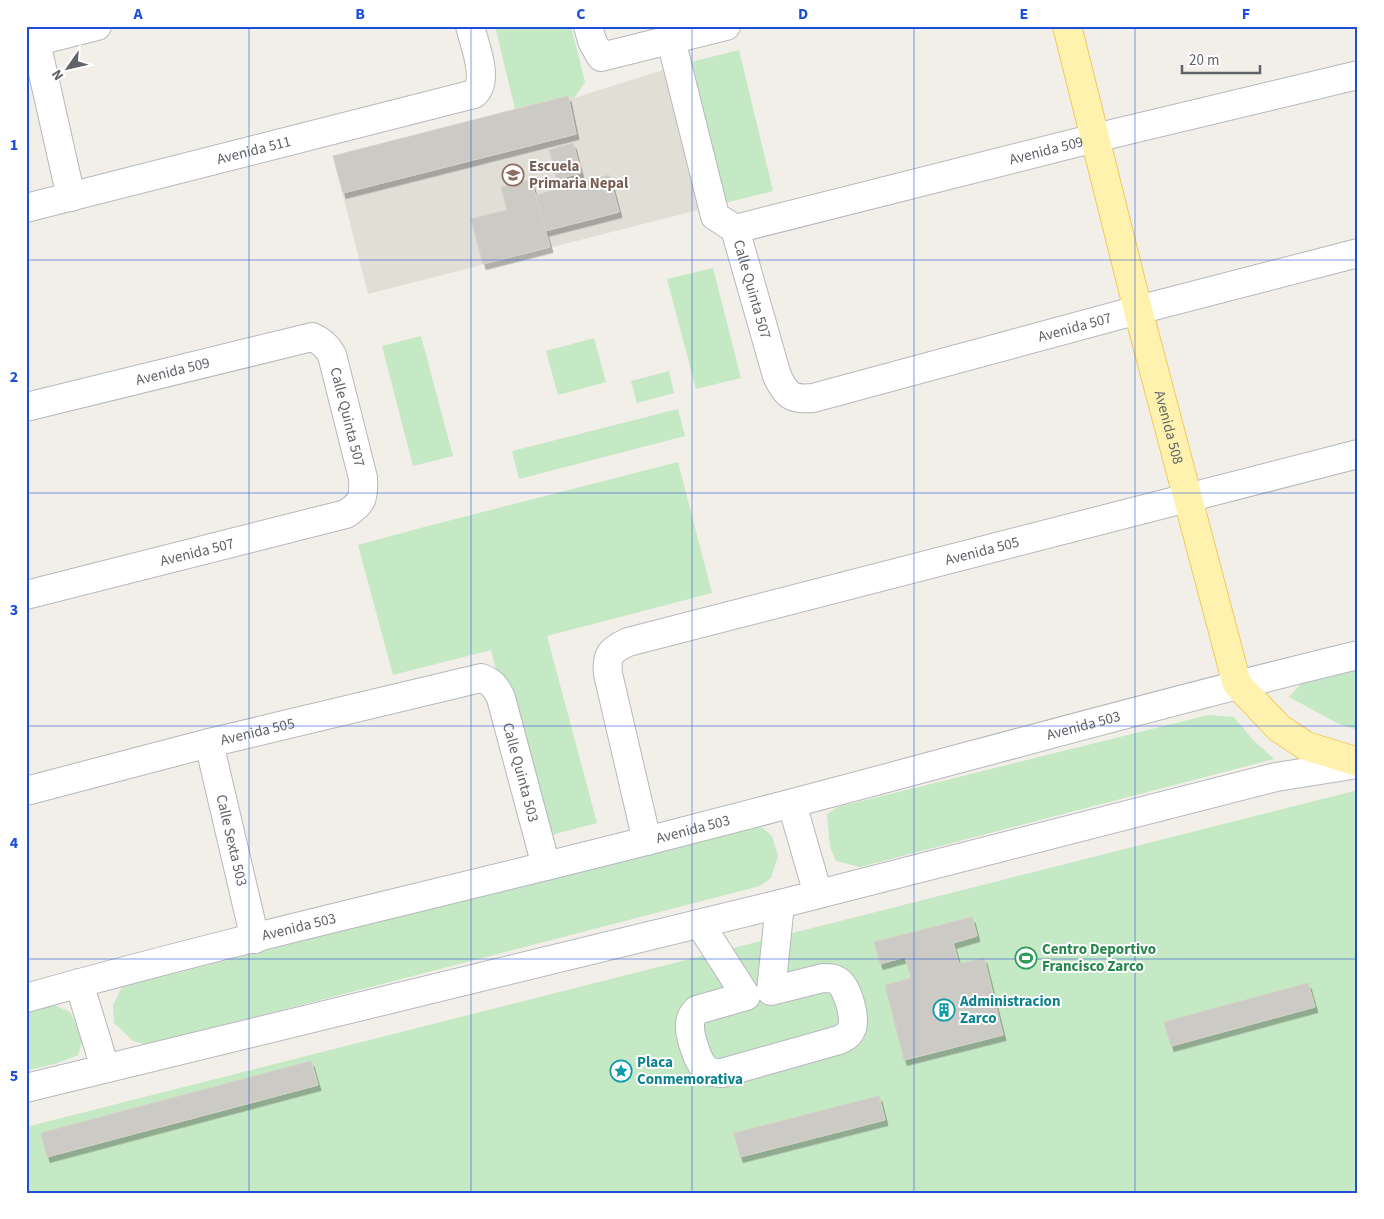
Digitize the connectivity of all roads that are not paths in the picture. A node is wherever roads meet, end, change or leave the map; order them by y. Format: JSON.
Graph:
{"nodes":[{"id":1,"x":97,"y":26,"type":"edge"},
{"id":2,"x":470,"y":26,"type":"edge"},
{"id":3,"x":588,"y":26,"type":"edge"},
{"id":4,"x":726,"y":26,"type":"edge"},
{"id":5,"x":1067,"y":26,"type":"edge"},
{"id":6,"x":671,"y":40,"type":"junction"},
{"id":7,"x":31,"y":43,"type":"edge"},
{"id":8,"x":1358,"y":74,"type":"edge"},
{"id":9,"x":1095,"y":138,"type":"junction"},
{"id":10,"x":71,"y":197,"type":"junction"},
{"id":11,"x":26,"y":208,"type":"edge"},
{"id":12,"x":735,"y":229,"type":"junction"},
{"id":13,"x":1358,"y":253,"type":"edge"},
{"id":14,"x":1138,"y":310,"type":"junction"},
{"id":15,"x":319,"y":339,"type":"joint"},
{"id":16,"x":791,"y":397,"type":"joint"},
{"id":17,"x":26,"y":407,"type":"edge"},
{"id":18,"x":1358,"y":454,"type":"edge"},
{"id":19,"x":1187,"y":498,"type":"junction"},
{"id":20,"x":362,"y":500,"type":"joint"},
{"id":21,"x":26,"y":595,"type":"edge"},
{"id":22,"x":1358,"y":655,"type":"edge"},
{"id":23,"x":489,"y":681,"type":"joint"},
{"id":24,"x":1238,"y":684,"type":"junction"},
{"id":25,"x":209,"y":743,"type":"junction"},
{"id":26,"x":1358,"y":763,"type":"edge"},
{"id":27,"x":26,"y":792,"type":"edge"},
{"id":28,"x":792,"y":804,"type":"junction"},
{"id":29,"x":647,"y":841,"type":"junction"},
{"id":30,"x":546,"y":866,"type":"junction"},
{"id":31,"x":818,"y":894,"type":"junction"},
{"id":32,"x":780,"y":904,"type":"junction"},
{"id":33,"x":700,"y":924,"type":"junction"},
{"id":34,"x":255,"y":938,"type":"junction"},
{"id":35,"x":79,"y":983,"type":"junction"},
{"id":36,"x":758,"y":994,"type":"junction"},
{"id":37,"x":26,"y":998,"type":"edge"},
{"id":38,"x":105,"y":1068,"type":"junction"},
{"id":39,"x":26,"y":1088,"type":"edge"}],
"edges":[{"from":1,"to":7,"type":"street"},
{"from":2,"to":10,"type":"street","name":"Avenida 511"},
{"from":3,"to":6,"type":"street"},
{"from":4,"to":6,"type":"street"},
{"from":5,"to":9,"type":"main road","name":"Avenida 508"},
{"from":6,"to":12,"type":"street","name":"Calle Quinta 507"},
{"from":7,"to":10,"type":"street"},
{"from":8,"to":9,"type":"street","name":"Avenida 509"},
{"from":9,"to":12,"type":"street","name":"Avenida 509"},
{"from":9,"to":14,"type":"main road","name":"Avenida 508"},
{"from":10,"to":11,"type":"street","name":"Avenida 511"},
{"from":12,"to":16,"type":"street","name":"Calle Quinta 507"},
{"from":13,"to":14,"type":"street","name":"Avenida 507"},
{"from":14,"to":16,"type":"street","name":"Avenida 507"},
{"from":14,"to":19,"type":"main road","name":"Avenida 508"},
{"from":15,"to":17,"type":"street","name":"Avenida 509"},
{"from":15,"to":20,"type":"street","name":"Calle Quinta 507"},
{"from":18,"to":19,"type":"street","name":"Avenida 505"},
{"from":19,"to":24,"type":"main road","name":"Avenida 508"},
{"from":19,"to":29,"type":"street","name":"Avenida 505"},
{"from":20,"to":21,"type":"street","name":"Avenida 507"},
{"from":22,"to":24,"type":"street","name":"Avenida 503"},
{"from":23,"to":25,"type":"street","name":"Avenida 505"},
{"from":23,"to":30,"type":"street","name":"Calle Quinta 503"},
{"from":24,"to":26,"type":"main road","name":"Avenida 508"},
{"from":24,"to":28,"type":"street","name":"Avenida 503"},
{"from":25,"to":27,"type":"street","name":"Avenida 505"},
{"from":25,"to":34,"type":"street","name":"Calle Sexta 503"},
{"from":26,"to":31,"type":"street"},
{"from":28,"to":29,"type":"street","name":"Avenida 503"},
{"from":28,"to":31,"type":"street"},
{"from":29,"to":30,"type":"street","name":"Avenida 503"},
{"from":30,"to":34,"type":"street","name":"Avenida 503"},
{"from":31,"to":32,"type":"street"},
{"from":32,"to":33,"type":"street"},
{"from":32,"to":36,"type":"street"},
{"from":33,"to":36,"type":"street"},
{"from":33,"to":38,"type":"street"},
{"from":34,"to":35,"type":"street","name":"Avenida 503"},
{"from":35,"to":37,"type":"street","name":"Avenida 503"},
{"from":35,"to":38,"type":"street"},
{"from":36,"to":36,"type":"street"},
{"from":38,"to":39,"type":"street"}]}
